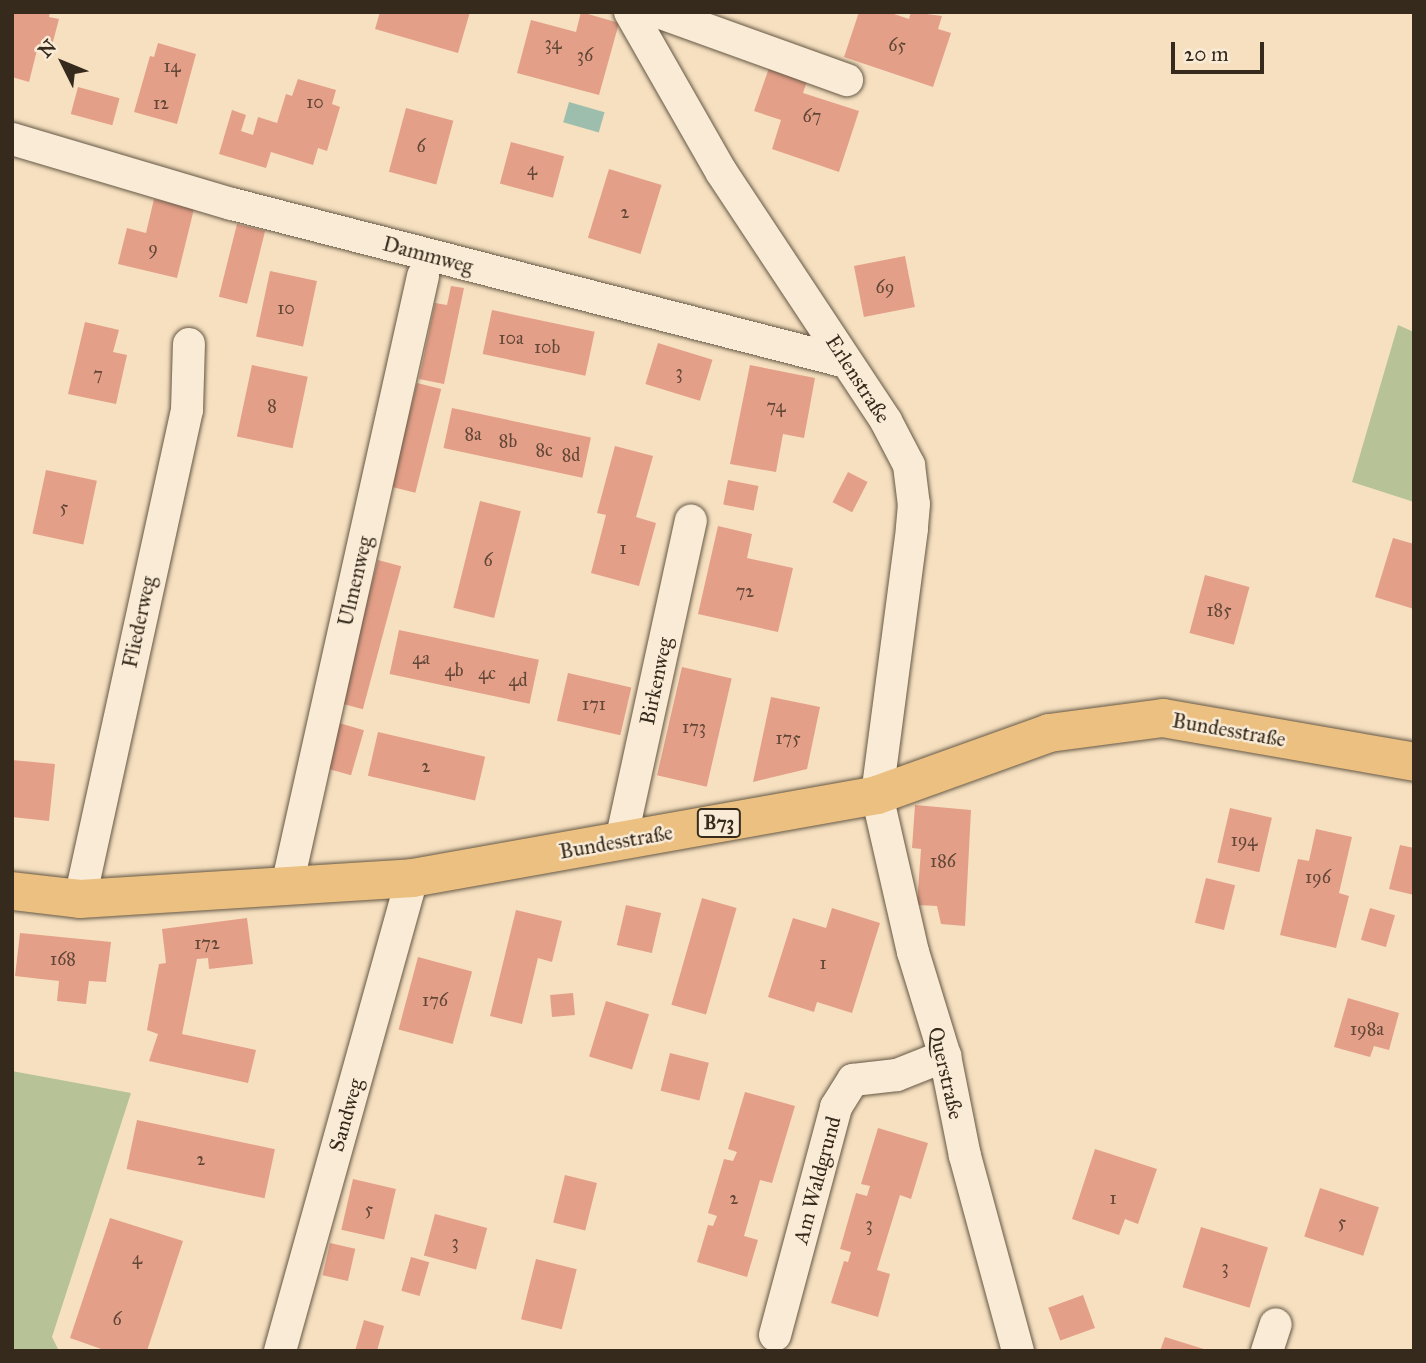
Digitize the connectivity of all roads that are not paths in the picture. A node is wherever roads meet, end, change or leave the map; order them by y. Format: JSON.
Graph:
{"nodes":[{"id":1,"x":630,"y":12,"type":"edge"},
{"id":2,"x":658,"y":12,"type":"edge"},
{"id":3,"x":847,"y":80,"type":"dead end"},
{"id":4,"x":12,"y":139,"type":"edge"},
{"id":5,"x":423,"y":276,"type":"dead end"},
{"id":6,"x":190,"y":344,"type":"dead end"},
{"id":7,"x":846,"y":362,"type":"junction"},
{"id":8,"x":691,"y":521,"type":"dead end"},
{"id":9,"x":1414,"y":762,"type":"edge"},
{"id":10,"x":877,"y":795,"type":"junction"},
{"id":11,"x":621,"y":841,"type":"junction"},
{"id":12,"x":412,"y":878,"type":"junction"},
{"id":13,"x":286,"y":886,"type":"junction"},
{"id":14,"x":12,"y":891,"type":"edge"},
{"id":15,"x":80,"y":899,"type":"junction"},
{"id":16,"x":945,"y":1056,"type":"junction"},
{"id":17,"x":775,"y":1335,"type":"dead end"},
{"id":18,"x":279,"y":1351,"type":"edge"},
{"id":19,"x":1018,"y":1351,"type":"edge"}],
"edges":[{"from":1,"to":7,"type":"street","name":"Erlenstraße"},
{"from":2,"to":3,"type":"street"},
{"from":4,"to":7,"type":"street","name":"Dammweg"},
{"from":5,"to":13,"type":"street","name":"Ulmenweg"},
{"from":6,"to":15,"type":"street","name":"Fliederweg"},
{"from":7,"to":10,"type":"street","name":"Erlenstraße"},
{"from":8,"to":11,"type":"street","name":"Birkenweg"},
{"from":9,"to":10,"type":"main road","name":"Bundesstraße","number":"B73"},
{"from":10,"to":11,"type":"main road","name":"Bundesstraße","number":"B73"},
{"from":10,"to":16,"type":"street","name":"Querstraße"},
{"from":11,"to":12,"type":"main road","name":"Bundesstraße","number":"B73"},
{"from":12,"to":13,"type":"main road","name":"Bundesstraße","number":"B73"},
{"from":12,"to":18,"type":"street","name":"Sandweg"},
{"from":13,"to":15,"type":"main road","name":"Bundesstraße","number":"B73"},
{"from":14,"to":15,"type":"main road","name":"Bundesstraße","number":"B73"},
{"from":16,"to":17,"type":"street","name":"Am Waldgrund"},
{"from":16,"to":19,"type":"street","name":"Querstraße"}]}
